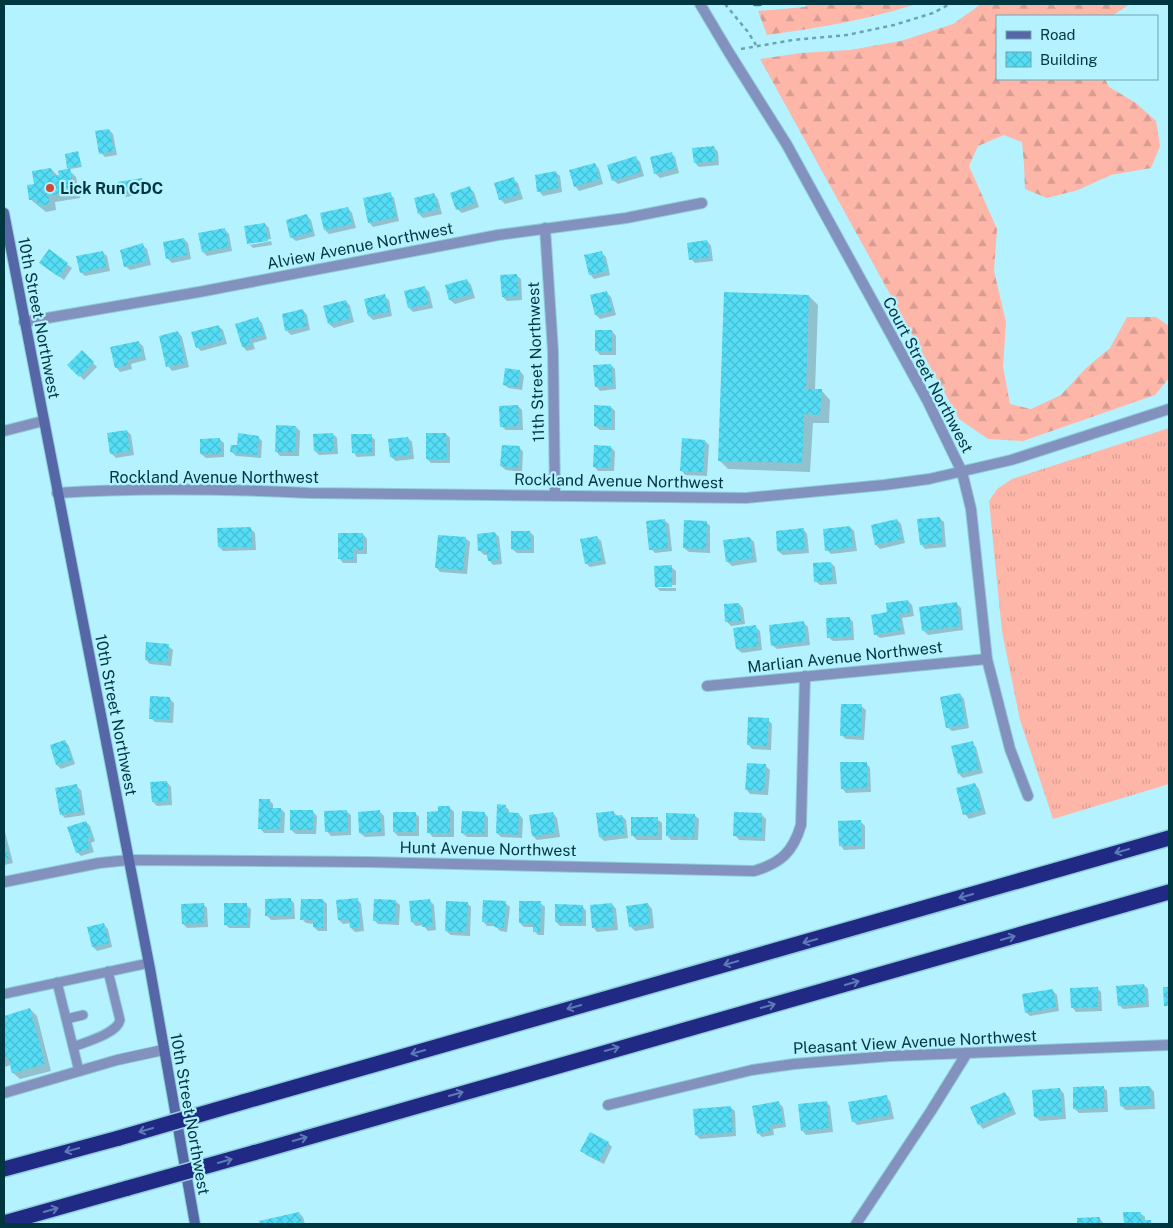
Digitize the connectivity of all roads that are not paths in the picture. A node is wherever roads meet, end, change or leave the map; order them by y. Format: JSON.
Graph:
{"nodes":[{"id":1,"x":700,"y":4,"type":"edge"},
{"id":2,"x":702,"y":203,"type":"dead end"},
{"id":3,"x":4,"y":213,"type":"edge"},
{"id":4,"x":545,"y":228,"type":"junction"},
{"id":5,"x":24,"y":322,"type":"junction"},
{"id":6,"x":1169,"y":409,"type":"edge"},
{"id":7,"x":43,"y":421,"type":"junction"},
{"id":8,"x":4,"y":431,"type":"edge"},
{"id":9,"x":962,"y":472,"type":"junction"},
{"id":10,"x":57,"y":493,"type":"junction"},
{"id":11,"x":555,"y":495,"type":"junction"},
{"id":12,"x":987,"y":659,"type":"junction"},
{"id":13,"x":805,"y":676,"type":"junction"},
{"id":14,"x":707,"y":686,"type":"dead end"},
{"id":15,"x":1028,"y":796,"type":"dead end"},
{"id":16,"x":1169,"y":838,"type":"edge"},
{"id":17,"x":129,"y":860,"type":"junction"},
{"id":18,"x":4,"y":882,"type":"edge"},
{"id":19,"x":1169,"y":892,"type":"edge"},
{"id":20,"x":149,"y":963,"type":"junction"},
{"id":21,"x":108,"y":971,"type":"junction"},
{"id":22,"x":57,"y":982,"type":"junction"},
{"id":23,"x":4,"y":994,"type":"edge"},
{"id":24,"x":83,"y":1015,"type":"dead end"},
{"id":25,"x":66,"y":1019,"type":"junction"},
{"id":26,"x":1169,"y":1046,"type":"edge"},
{"id":27,"x":73,"y":1047,"type":"junction"},
{"id":28,"x":163,"y":1050,"type":"junction"},
{"id":29,"x":967,"y":1053,"type":"junction"},
{"id":30,"x":79,"y":1071,"type":"junction"},
{"id":31,"x":4,"y":1093,"type":"edge"},
{"id":32,"x":608,"y":1105,"type":"dead end"},
{"id":33,"x":4,"y":1169,"type":"edge"},
{"id":34,"x":4,"y":1223,"type":"edge"},
{"id":35,"x":195,"y":1224,"type":"edge"},
{"id":36,"x":856,"y":1224,"type":"edge"}],
"edges":[{"from":1,"to":9,"type":"street","name":"Court Street Northwest"},
{"from":2,"to":4,"type":"street","name":"Alview Avenue Northwest"},
{"from":3,"to":5,"type":"main road","name":"10th Street Northwest"},
{"from":4,"to":5,"type":"street","name":"Alview Avenue Northwest"},
{"from":4,"to":11,"type":"street","name":"11th Street Northwest"},
{"from":5,"to":7,"type":"main road","name":"10th Street Northwest"},
{"from":6,"to":9,"type":"street","name":"Rockland Avenue Northwest"},
{"from":7,"to":8,"type":"street"},
{"from":7,"to":10,"type":"main road","name":"10th Street Northwest"},
{"from":9,"to":11,"type":"street","name":"Rockland Avenue Northwest"},
{"from":9,"to":12,"type":"street","name":"Court Street Northwest"},
{"from":10,"to":11,"type":"street","name":"Rockland Avenue Northwest"},
{"from":10,"to":17,"type":"main road","name":"10th Street Northwest"},
{"from":12,"to":13,"type":"street","name":"Marlian Avenue Northwest"},
{"from":12,"to":15,"type":"street","name":"Court Street Northwest"},
{"from":13,"to":14,"type":"street","name":"Marlian Avenue Northwest"},
{"from":13,"to":17,"type":"street","name":"Hunt Avenue Northwest"},
{"from":16,"to":33,"type":"highway","one_way":true,"bridge":true},
{"from":17,"to":18,"type":"street","name":"Hunt Avenue Northwest"},
{"from":17,"to":20,"type":"main road","name":"10th Street Northwest"},
{"from":34,"to":19,"type":"highway","one_way":true,"bridge":true},
{"from":20,"to":21,"type":"lane"},
{"from":20,"to":28,"type":"main road","name":"10th Street Northwest"},
{"from":21,"to":22,"type":"lane"},
{"from":21,"to":27,"type":"lane"},
{"from":22,"to":23,"type":"lane"},
{"from":22,"to":25,"type":"lane"},
{"from":24,"to":25,"type":"lane"},
{"from":25,"to":27,"type":"lane"},
{"from":26,"to":29,"type":"street","name":"Pleasant View Avenue Northwest"},
{"from":27,"to":30,"type":"lane"},
{"from":28,"to":30,"type":"street"},
{"from":28,"to":35,"type":"main road","name":"10th Street Northwest"},
{"from":29,"to":32,"type":"street","name":"Pleasant View Avenue Northwest"},
{"from":29,"to":36,"type":"street"},
{"from":30,"to":31,"type":"street"}]}
